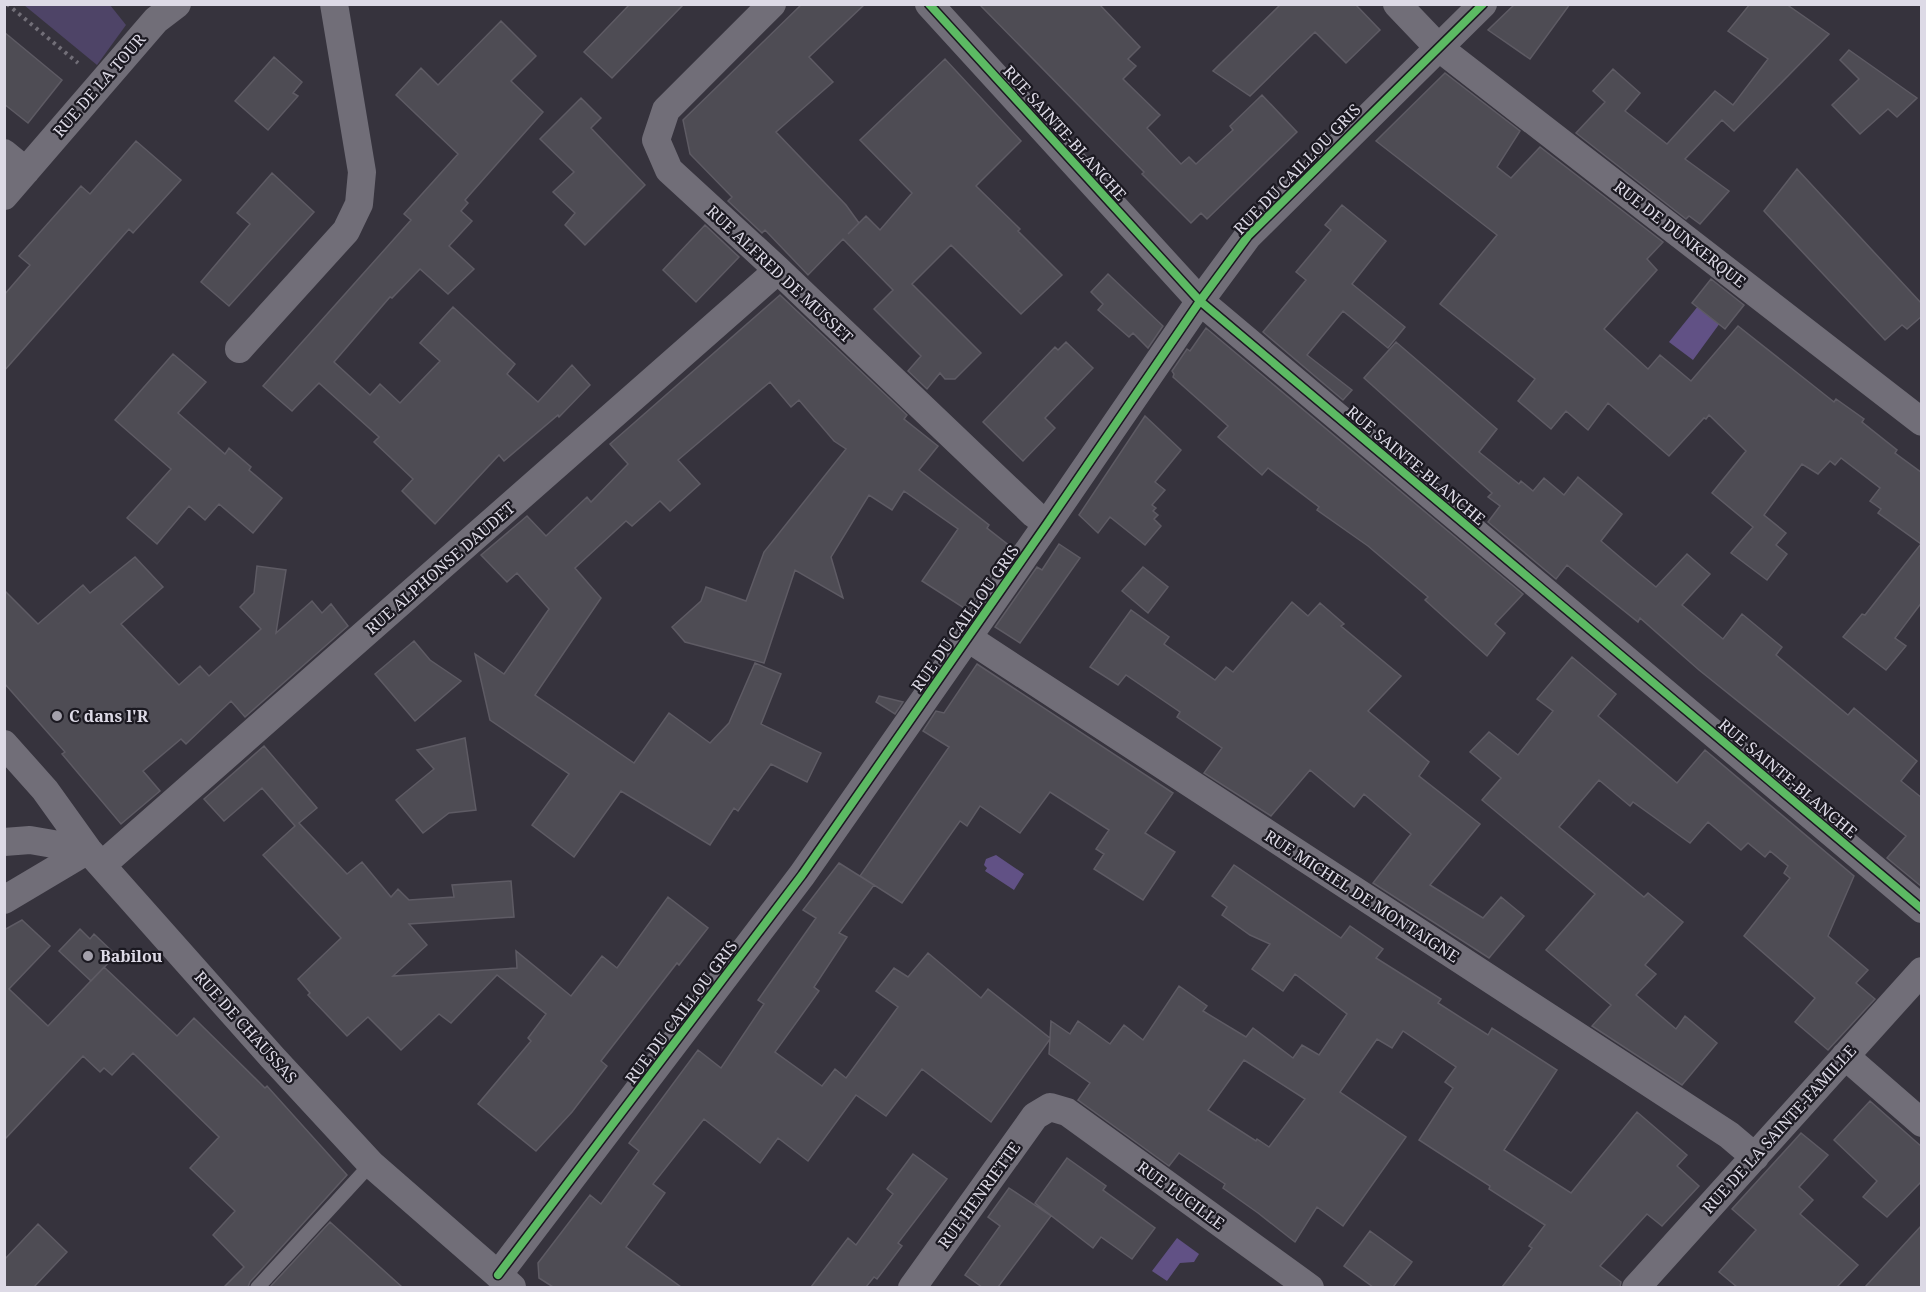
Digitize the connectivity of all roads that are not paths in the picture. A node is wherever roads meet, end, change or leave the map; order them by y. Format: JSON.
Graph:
{"nodes":[{"id":1,"x":177,"y":4,"type":"edge"},
{"id":2,"x":334,"y":4,"type":"edge"},
{"id":3,"x":772,"y":4,"type":"edge"},
{"id":4,"x":929,"y":4,"type":"edge"},
{"id":5,"x":1397,"y":4,"type":"edge"},
{"id":6,"x":1482,"y":4,"type":"edge"},
{"id":7,"x":1438,"y":47,"type":"junction"},
{"id":8,"x":4,"y":153,"type":"edge"},
{"id":9,"x":26,"y":171,"type":"junction"},
{"id":10,"x":4,"y":196,"type":"edge"},
{"id":11,"x":778,"y":270,"type":"junction"},
{"id":12,"x":1200,"y":301,"type":"junction"},
{"id":13,"x":239,"y":349,"type":"dead end"},
{"id":14,"x":1922,"y":422,"type":"edge"},
{"id":15,"x":1047,"y":524,"type":"junction"},
{"id":16,"x":968,"y":638,"type":"junction"},
{"id":17,"x":4,"y":744,"type":"edge"},
{"id":18,"x":4,"y":842,"type":"edge"},
{"id":19,"x":95,"y":858,"type":"junction"},
{"id":20,"x":8,"y":892,"type":"edge"},
{"id":21,"x":1922,"y":909,"type":"edge"},
{"id":22,"x":1922,"y":971,"type":"edge"},
{"id":23,"x":1845,"y":1056,"type":"junction"},
{"id":24,"x":1050,"y":1107,"type":"joint"},
{"id":25,"x":1922,"y":1123,"type":"edge"},
{"id":26,"x":1755,"y":1156,"type":"junction"},
{"id":27,"x":371,"y":1164,"type":"junction"},
{"id":28,"x":505,"y":1281,"type":"edge"},
{"id":29,"x":256,"y":1287,"type":"edge"},
{"id":30,"x":912,"y":1287,"type":"edge"},
{"id":31,"x":1310,"y":1287,"type":"edge"},
{"id":32,"x":1636,"y":1287,"type":"edge"}],
"edges":[{"from":1,"to":9,"type":"street","name":"RUE DE LA TOUR"},
{"from":2,"to":13,"type":"street"},
{"from":3,"to":11,"type":"street","name":"RUE ALFRED DE MUSSET"},
{"from":4,"to":12,"type":"street","name":"RUE SAINTE-BLANCHE"},
{"from":5,"to":7,"type":"street","name":"RUE DE DUNKERQUE"},
{"from":6,"to":7,"type":"street","name":"RUE DU CAILLOU GRIS"},
{"from":7,"to":12,"type":"street","name":"RUE DU CAILLOU GRIS"},
{"from":7,"to":14,"type":"street","name":"RUE DE DUNKERQUE"},
{"from":8,"to":9,"type":"street"},
{"from":9,"to":10,"type":"street","name":"RUE DE LA TOUR"},
{"from":11,"to":15,"type":"street","name":"RUE ALFRED DE MUSSET"},
{"from":11,"to":19,"type":"street","name":"RUE ALPHONSE DAUDET"},
{"from":12,"to":15,"type":"street","name":"RUE DU CAILLOU GRIS"},
{"from":12,"to":21,"type":"street","name":"RUE SAINTE-BLANCHE"},
{"from":15,"to":16,"type":"street","name":"RUE DU CAILLOU GRIS"},
{"from":16,"to":26,"type":"street","name":"RUE MICHEL DE MONTAIGNE"},
{"from":16,"to":28,"type":"street","name":"RUE DU CAILLOU GRIS"},
{"from":17,"to":19,"type":"street","name":"RUE DE CHAUSSAS"},
{"from":18,"to":19,"type":"street"},
{"from":19,"to":20,"type":"street","name":"RUE ALPHONSE DAUDET"},
{"from":19,"to":27,"type":"street","name":"RUE DE CHAUSSAS"},
{"from":22,"to":23,"type":"street","name":"RUE DE LA SAINTE-FAMILLE"},
{"from":23,"to":25,"type":"street"},
{"from":23,"to":26,"type":"street","name":"RUE DE LA SAINTE-FAMILLE"},
{"from":24,"to":30,"type":"street","name":"RUE HENRIETTE"},
{"from":24,"to":31,"type":"street","name":"RUE LUCILLE"},
{"from":26,"to":32,"type":"street","name":"RUE DE LA SAINTE-FAMILLE"},
{"from":27,"to":28,"type":"street","name":"RUE DE CHAUSSAS"},
{"from":27,"to":29,"type":"lane"}]}
